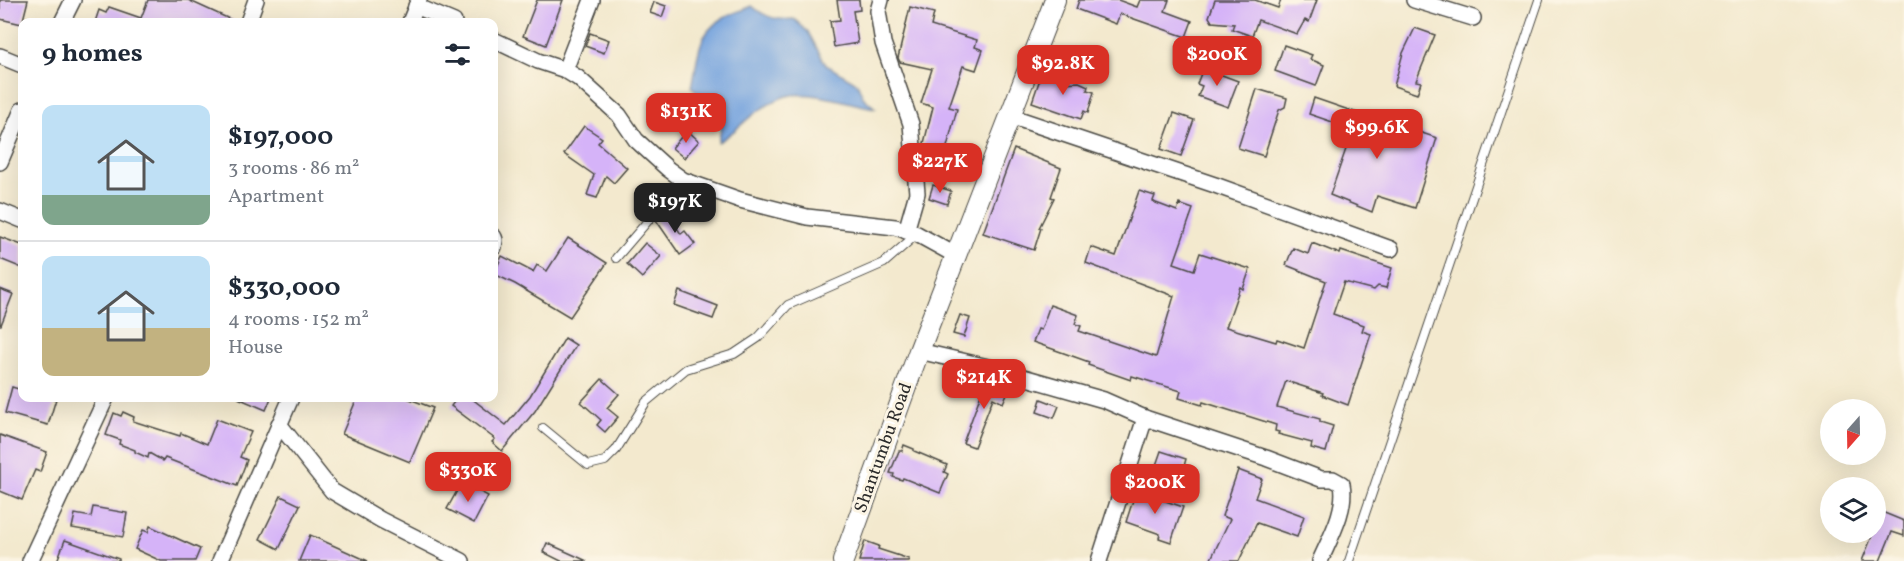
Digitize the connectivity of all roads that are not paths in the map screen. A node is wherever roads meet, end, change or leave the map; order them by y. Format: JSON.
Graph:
{"nodes":[{"id":1,"x":73,"y":0,"type":"edge"},
{"id":2,"x":256,"y":0,"type":"edge"},
{"id":3,"x":592,"y":0,"type":"edge"},
{"id":4,"x":881,"y":0,"type":"edge"},
{"id":5,"x":1055,"y":0,"type":"edge"},
{"id":6,"x":1414,"y":0,"type":"edge"},
{"id":7,"x":1539,"y":0,"type":"edge"},
{"id":8,"x":417,"y":3,"type":"edge"},
{"id":9,"x":64,"y":18,"type":"edge"},
{"id":10,"x":249,"y":18,"type":"edge"},
{"id":11,"x":411,"y":18,"type":"edge"},
{"id":12,"x":446,"y":18,"type":"edge"},
{"id":13,"x":1473,"y":18,"type":"dead end"},
{"id":14,"x":498,"y":42,"type":"edge"},
{"id":15,"x":0,"y":56,"type":"edge"},
{"id":16,"x":18,"y":63,"type":"edge"},
{"id":17,"x":565,"y":70,"type":"junction"},
{"id":18,"x":1011,"y":116,"type":"junction"},
{"id":19,"x":18,"y":119,"type":"edge"},
{"id":20,"x":0,"y":162,"type":"edge"},
{"id":21,"x":683,"y":180,"type":"junction"},
{"id":22,"x":0,"y":211,"type":"edge"},
{"id":23,"x":18,"y":218,"type":"edge"},
{"id":24,"x":912,"y":232,"type":"junction"},
{"id":25,"x":1391,"y":249,"type":"dead end"},
{"id":26,"x":957,"y":256,"type":"junction"},
{"id":27,"x":616,"y":258,"type":"dead end"},
{"id":28,"x":919,"y":351,"type":"junction"},
{"id":29,"x":104,"y":402,"type":"edge"},
{"id":30,"x":289,"y":402,"type":"edge"},
{"id":31,"x":1145,"y":418,"type":"junction"},
{"id":32,"x":279,"y":424,"type":"junction"},
{"id":33,"x":543,"y":428,"type":"dead end"},
{"id":34,"x":30,"y":561,"type":"edge"},
{"id":35,"x":220,"y":561,"type":"edge"},
{"id":36,"x":462,"y":561,"type":"edge"},
{"id":37,"x":843,"y":561,"type":"edge"},
{"id":38,"x":1099,"y":561,"type":"edge"},
{"id":39,"x":1320,"y":561,"type":"edge"},
{"id":40,"x":1349,"y":561,"type":"edge"}],
"edges":[{"from":1,"to":9,"type":"street"},
{"from":2,"to":10,"type":"street"},
{"from":3,"to":17,"type":"street"},
{"from":4,"to":24,"type":"street"},
{"from":5,"to":18,"type":"street","name":"Shantumbu Road"},
{"from":6,"to":13,"type":"street"},
{"from":7,"to":40,"type":"lane"},
{"from":8,"to":11,"type":"street"},
{"from":8,"to":12,"type":"street"},
{"from":14,"to":17,"type":"street"},
{"from":15,"to":16,"type":"street"},
{"from":17,"to":21,"type":"street"},
{"from":18,"to":25,"type":"street"},
{"from":18,"to":26,"type":"street","name":"Shantumbu Road"},
{"from":19,"to":20,"type":"street"},
{"from":21,"to":24,"type":"street"},
{"from":21,"to":27,"type":"lane"},
{"from":22,"to":23,"type":"street"},
{"from":24,"to":26,"type":"street"},
{"from":24,"to":33,"type":"lane"},
{"from":26,"to":28,"type":"street","name":"Shantumbu Road"},
{"from":28,"to":31,"type":"street"},
{"from":28,"to":37,"type":"street","name":"Shantumbu Road"},
{"from":29,"to":34,"type":"street"},
{"from":30,"to":32,"type":"street"},
{"from":31,"to":38,"type":"street"},
{"from":31,"to":39,"type":"street"},
{"from":32,"to":35,"type":"street"},
{"from":32,"to":36,"type":"street"}]}
